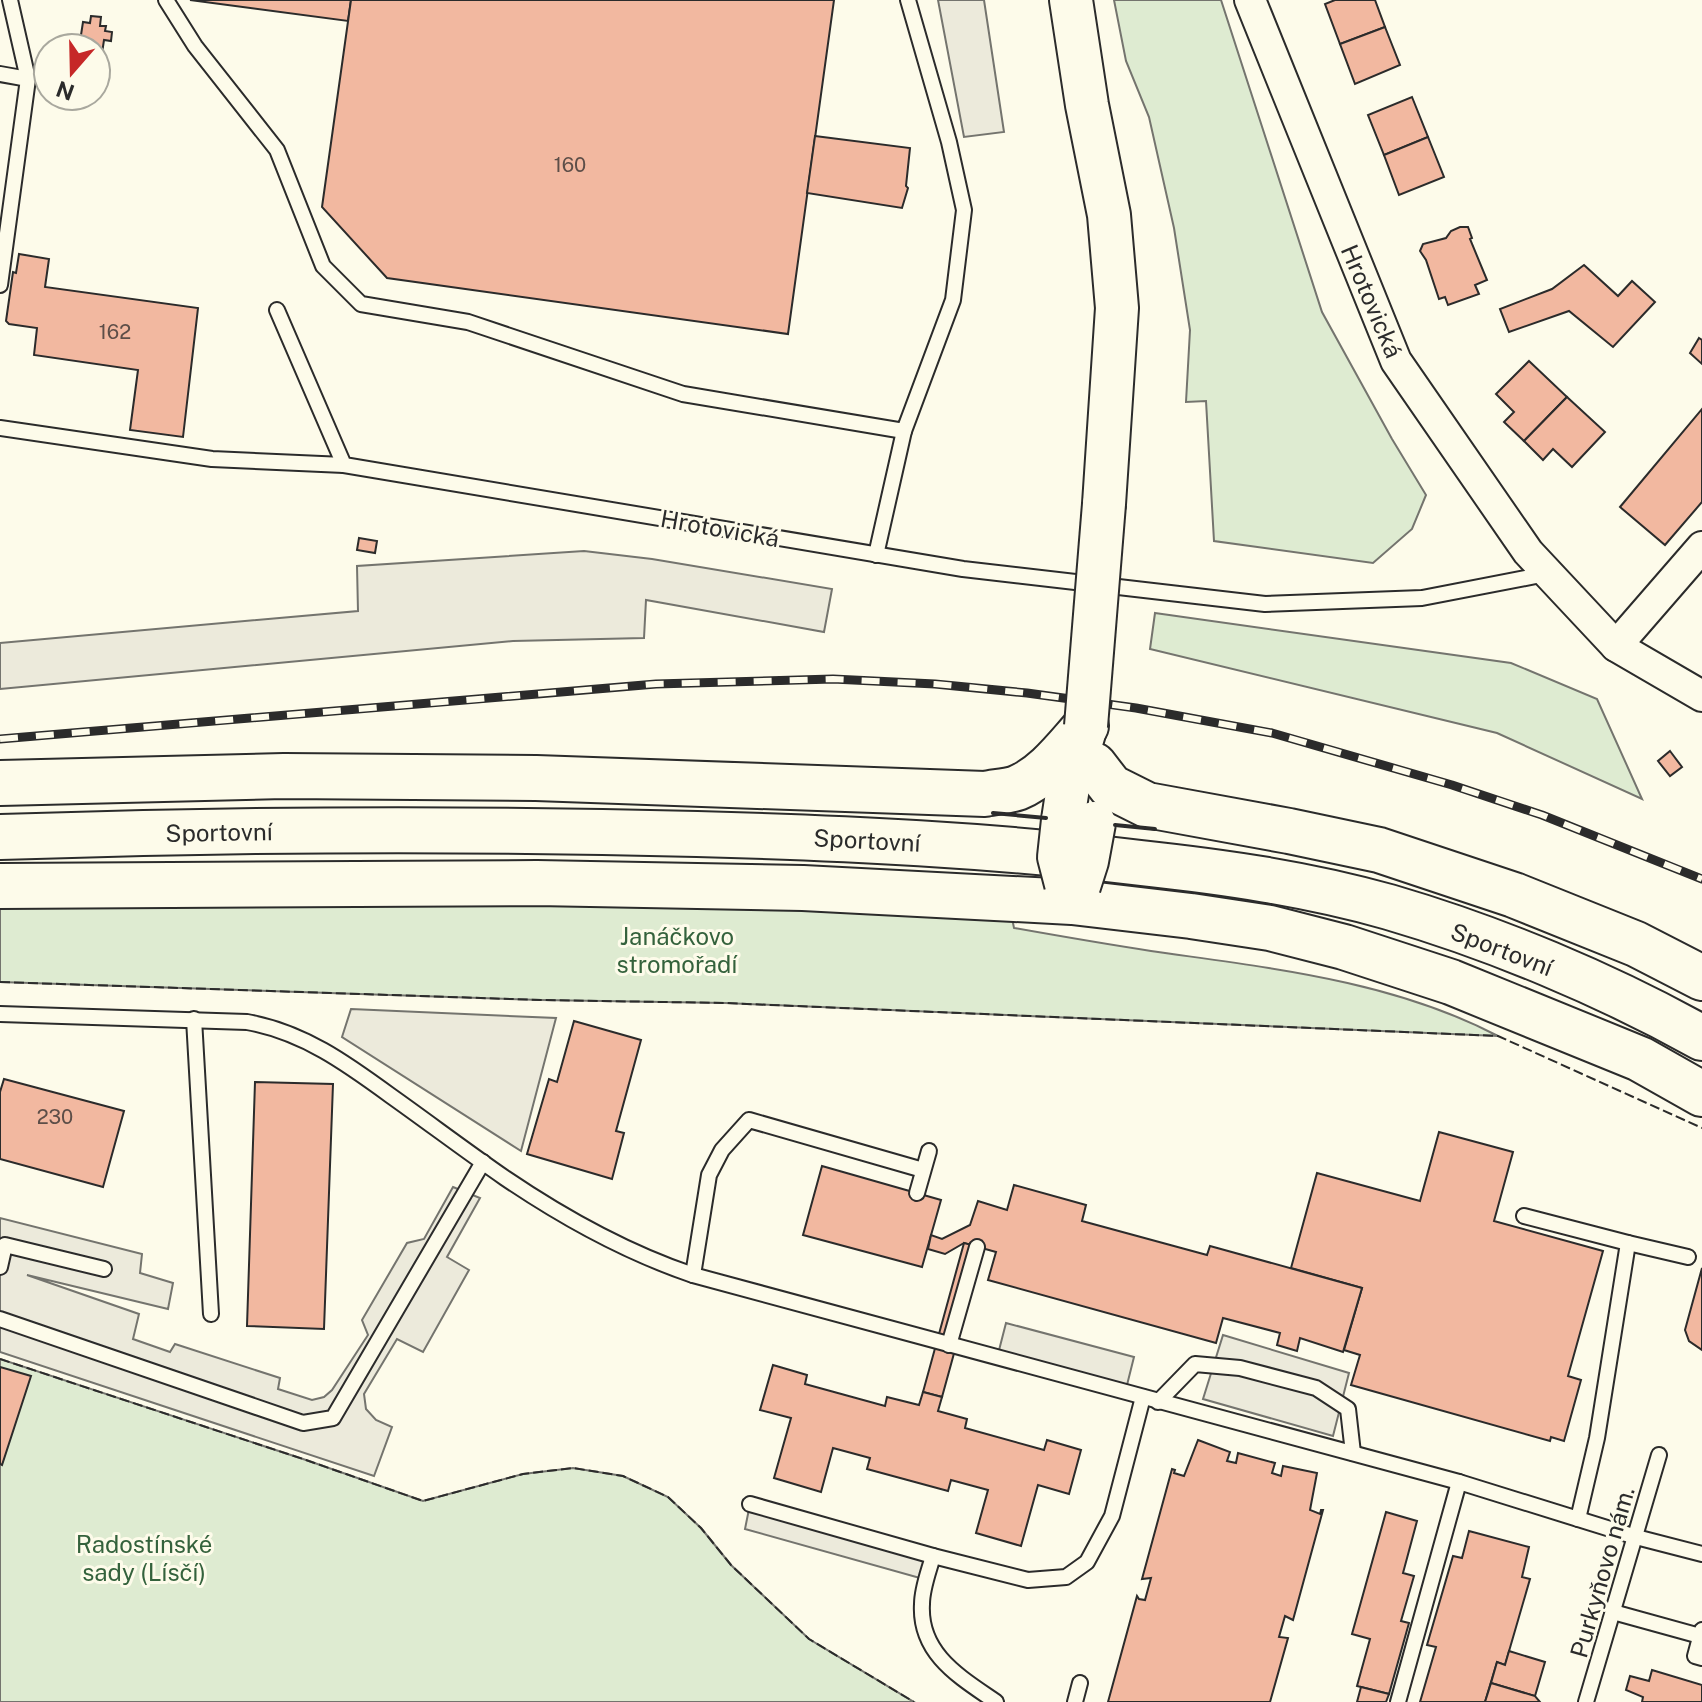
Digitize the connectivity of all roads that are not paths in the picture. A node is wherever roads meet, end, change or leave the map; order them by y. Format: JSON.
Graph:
{"nodes":[{"id":1,"x":10,"y":0,"type":"edge"},
{"id":2,"x":166,"y":0,"type":"edge"},
{"id":3,"x":908,"y":0,"type":"edge"},
{"id":4,"x":1071,"y":0,"type":"edge"},
{"id":5,"x":1250,"y":0,"type":"edge"},
{"id":6,"x":0,"y":74,"type":"edge"},
{"id":7,"x":28,"y":79,"type":"junction"},
{"id":8,"x":0,"y":285,"type":"edge"},
{"id":9,"x":277,"y":310,"type":"dead end"},
{"id":10,"x":0,"y":428,"type":"edge"},
{"id":11,"x":904,"y":431,"type":"junction"},
{"id":12,"x":344,"y":465,"type":"junction"},
{"id":13,"x":1702,"y":547,"type":"edge"},
{"id":14,"x":876,"y":555,"type":"junction"},
{"id":15,"x":1546,"y":574,"type":"junction"},
{"id":16,"x":1616,"y":646,"type":"junction"},
{"id":17,"x":1702,"y":696,"type":"edge"},
{"id":18,"x":1090,"y":746,"type":"junction"},
{"id":19,"x":0,"y":783,"type":"edge"},
{"id":20,"x":0,"y":837,"type":"edge"},
{"id":21,"x":0,"y":886,"type":"edge"},
{"id":22,"x":1072,"y":891,"type":"junction"},
{"id":23,"x":1702,"y":978,"type":"edge"},
{"id":24,"x":0,"y":1014,"type":"edge"},
{"id":25,"x":194,"y":1019,"type":"junction"},
{"id":26,"x":1702,"y":1038,"type":"edge"},
{"id":27,"x":1702,"y":1094,"type":"edge"},
{"id":28,"x":929,"y":1151,"type":"dead end"},
{"id":29,"x":483,"y":1162,"type":"junction"},
{"id":30,"x":923,"y":1170,"type":"junction"},
{"id":31,"x":917,"y":1193,"type":"dead end"},
{"id":32,"x":1524,"y":1216,"type":"dead end"},
{"id":33,"x":1628,"y":1243,"type":"junction"},
{"id":34,"x":977,"y":1247,"type":"dead end"},
{"id":35,"x":1688,"y":1257,"type":"dead end"},
{"id":36,"x":0,"y":1267,"type":"edge"},
{"id":37,"x":104,"y":1269,"type":"dead end"},
{"id":38,"x":693,"y":1275,"type":"junction"},
{"id":39,"x":211,"y":1314,"type":"dead end"},
{"id":40,"x":0,"y":1319,"type":"edge"},
{"id":41,"x":949,"y":1345,"type":"junction"},
{"id":42,"x":1151,"y":1400,"type":"junction"},
{"id":43,"x":1353,"y":1453,"type":"junction"},
{"id":44,"x":1659,"y":1455,"type":"dead end"},
{"id":45,"x":1459,"y":1482,"type":"junction"},
{"id":46,"x":750,"y":1504,"type":"dead end"},
{"id":47,"x":1578,"y":1519,"type":"junction"},
{"id":48,"x":1636,"y":1537,"type":"junction"},
{"id":49,"x":1702,"y":1554,"type":"edge"},
{"id":50,"x":933,"y":1556,"type":"junction"},
{"id":51,"x":1613,"y":1612,"type":"junction"},
{"id":52,"x":1701,"y":1633,"type":"edge"},
{"id":53,"x":1702,"y":1658,"type":"edge"},
{"id":54,"x":1080,"y":1683,"type":"dead end"},
{"id":55,"x":996,"y":1702,"type":"edge"},
{"id":56,"x":1075,"y":1702,"type":"edge"},
{"id":57,"x":1398,"y":1702,"type":"edge"},
{"id":58,"x":1586,"y":1702,"type":"edge"}],
"edges":[{"from":1,"to":7,"type":"lane"},
{"from":2,"to":11,"type":"lane"},
{"from":3,"to":11,"type":"lane"},
{"from":4,"to":18,"type":"main road","bridge":true},
{"from":5,"to":15,"type":"street","name":"Hrotovická"},
{"from":6,"to":7,"type":"lane"},
{"from":7,"to":8,"type":"lane"},
{"from":9,"to":12,"type":"lane"},
{"from":10,"to":12,"type":"lane","name":"Hrotovická"},
{"from":11,"to":14,"type":"lane"},
{"from":12,"to":14,"type":"lane","name":"Hrotovická"},
{"from":13,"to":16,"type":"street"},
{"from":14,"to":15,"type":"lane","name":"Hrotovická"},
{"from":15,"to":16,"type":"street","name":"Hrotovická"},
{"from":16,"to":17,"type":"street","name":"Hrotovická"},
{"from":18,"to":19,"type":"main road"},
{"from":18,"to":22,"type":"main road","bridge":true},
{"from":18,"to":23,"type":"main road"},
{"from":20,"to":26,"type":"main road","name":"Sportovní"},
{"from":21,"to":22,"type":"main road"},
{"from":22,"to":27,"type":"main road"},
{"from":24,"to":25,"type":"lane"},
{"from":25,"to":29,"type":"lane"},
{"from":25,"to":39,"type":"lane"},
{"from":28,"to":30,"type":"lane"},
{"from":29,"to":38,"type":"lane"},
{"from":29,"to":40,"type":"lane"},
{"from":30,"to":31,"type":"lane"},
{"from":30,"to":38,"type":"lane"},
{"from":32,"to":33,"type":"lane"},
{"from":33,"to":35,"type":"lane"},
{"from":33,"to":47,"type":"lane"},
{"from":34,"to":41,"type":"lane"},
{"from":36,"to":37,"type":"lane"},
{"from":38,"to":41,"type":"lane"},
{"from":41,"to":42,"type":"lane"},
{"from":42,"to":43,"type":"lane"},
{"from":42,"to":43,"type":"lane"},
{"from":42,"to":50,"type":"lane"},
{"from":43,"to":45,"type":"lane"},
{"from":44,"to":48,"type":"lane","name":"Purkyňovo nám."},
{"from":45,"to":47,"type":"lane"},
{"from":45,"to":57,"type":"lane"},
{"from":46,"to":50,"type":"lane"},
{"from":47,"to":48,"type":"lane"},
{"from":48,"to":49,"type":"lane"},
{"from":48,"to":51,"type":"lane","name":"Purkyňovo nám."},
{"from":50,"to":55,"type":"lane"},
{"from":51,"to":52,"type":"lane"},
{"from":51,"to":58,"type":"lane","name":"Purkyňovo nám."},
{"from":52,"to":53,"type":"lane"},
{"from":54,"to":56,"type":"lane"}]}
